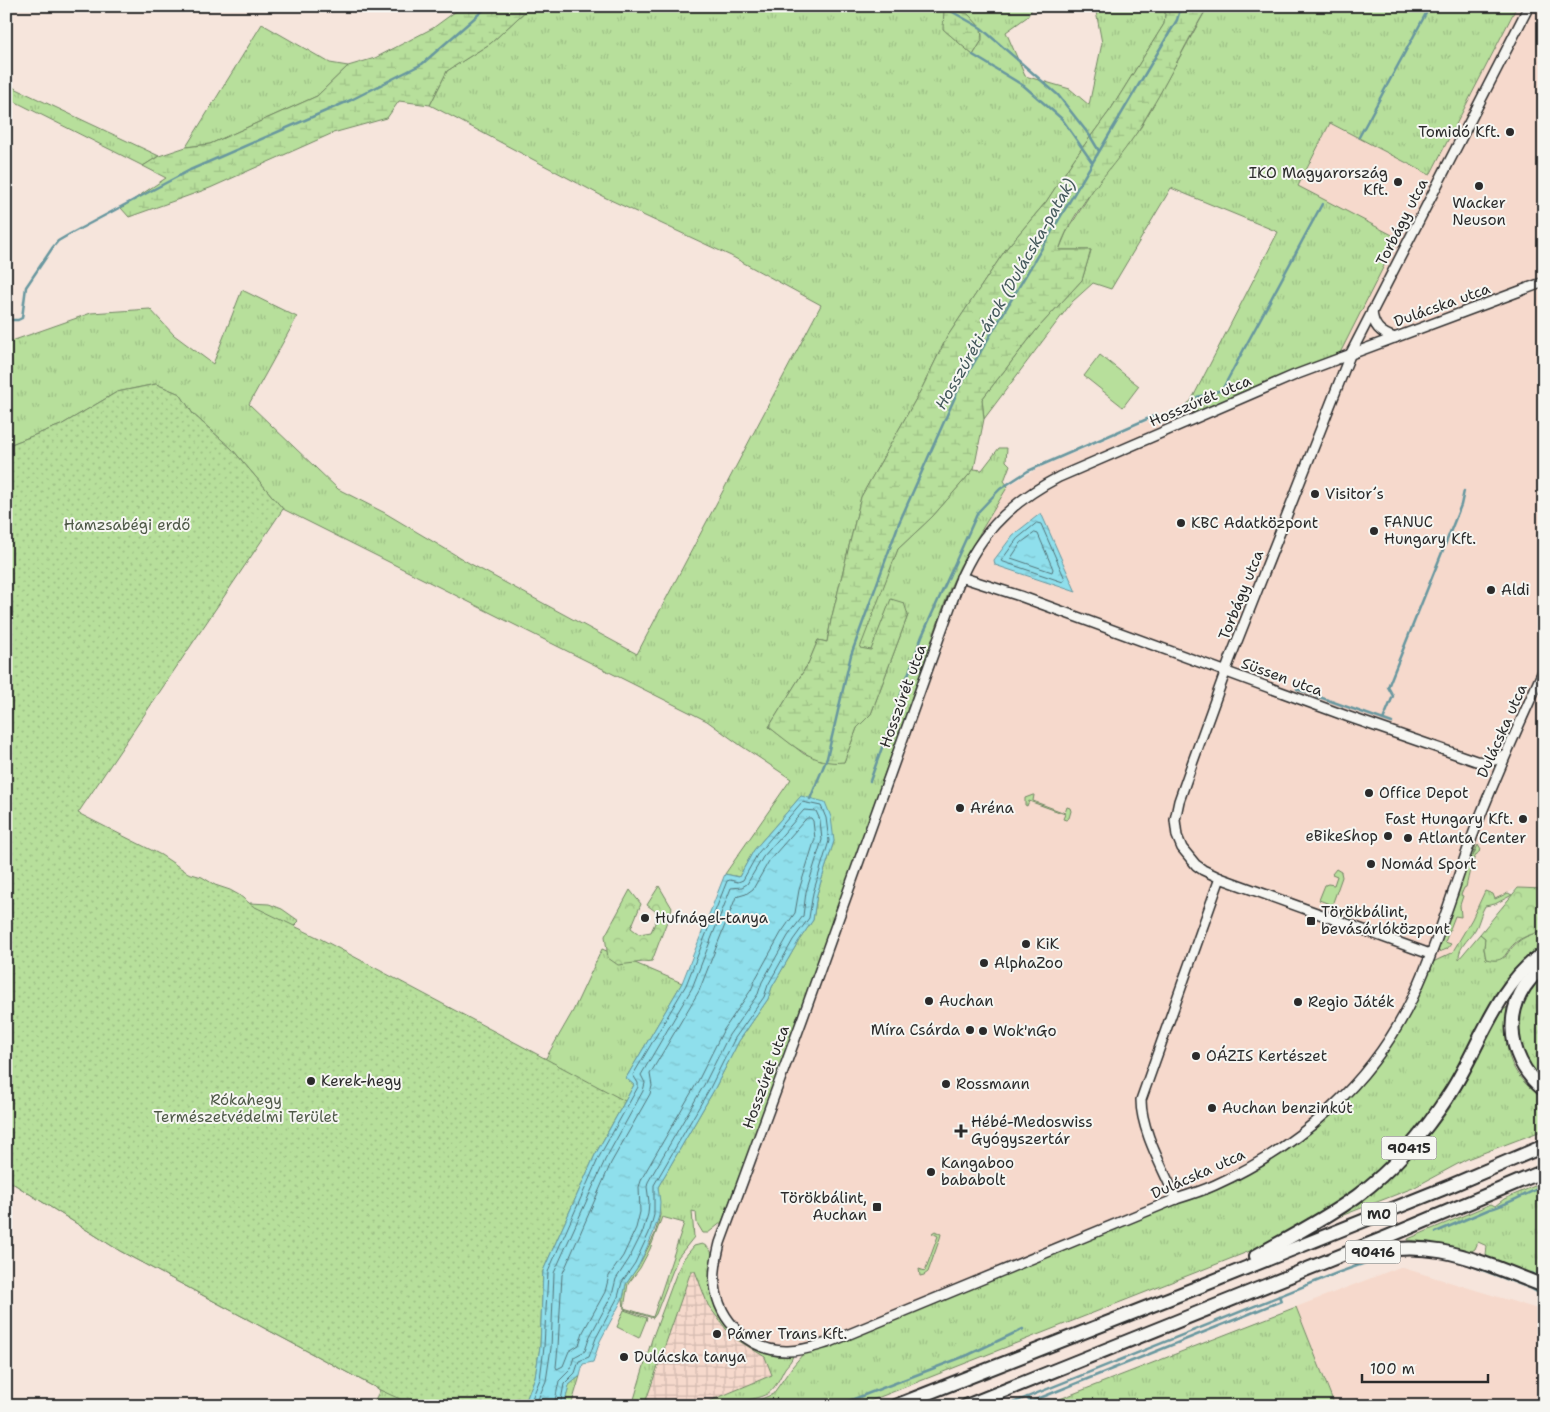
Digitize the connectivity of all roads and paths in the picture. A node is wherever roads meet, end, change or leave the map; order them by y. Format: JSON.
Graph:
{"nodes":[{"id":1,"x":1529,"y":6,"type":"edge"},
{"id":2,"x":1544,"y":282,"type":"edge"},
{"id":3,"x":1372,"y":311,"type":"junction"},
{"id":4,"x":1395,"y":338,"type":"junction"},
{"id":5,"x":1350,"y":355,"type":"junction"},
{"id":6,"x":961,"y":577,"type":"junction"},
{"id":7,"x":1544,"y":669,"type":"edge"},
{"id":8,"x":1226,"y":671,"type":"junction"},
{"id":9,"x":1507,"y":752,"type":"junction"},
{"id":10,"x":1220,"y":878,"type":"junction"},
{"id":11,"x":1544,"y":953,"type":"edge"},
{"id":12,"x":1430,"y":954,"type":"junction"},
{"id":13,"x":1544,"y":966,"type":"edge"},
{"id":14,"x":1544,"y":1090,"type":"edge"},
{"id":15,"x":1544,"y":1146,"type":"edge"},
{"id":16,"x":1544,"y":1171,"type":"edge"},
{"id":17,"x":1176,"y":1199,"type":"junction"},
{"id":18,"x":717,"y":1257,"type":"joint"},
{"id":19,"x":1213,"y":1281,"type":"junction"},
{"id":20,"x":1272,"y":1283,"type":"junction"},
{"id":21,"x":1544,"y":1286,"type":"edge"},
{"id":22,"x":895,"y":1406,"type":"edge"},
{"id":23,"x":966,"y":1406,"type":"edge"}],
"edges":[{"from":1,"to":3,"type":"street","name":"Torbágy utca"},
{"from":2,"to":4,"type":"street","name":"Dulácska utca"},
{"from":3,"to":4,"type":"street"},
{"from":3,"to":5,"type":"street","name":"Torbágy utca"},
{"from":4,"to":5,"type":"street","name":"Dulácska utca"},
{"from":5,"to":6,"type":"street","name":"Hosszúrét utca"},
{"from":5,"to":8,"type":"street","name":"Torbágy utca"},
{"from":6,"to":8,"type":"street","name":"Süssen utca"},
{"from":6,"to":18,"type":"street","name":"Hosszúrét utca"},
{"from":7,"to":9,"type":"street","name":"Dulácska utca"},
{"from":8,"to":9,"type":"street","name":"Süssen utca"},
{"from":8,"to":10,"type":"street","name":"Torbágy utca"},
{"from":9,"to":12,"type":"street","name":"Dulácska utca"},
{"from":10,"to":12,"type":"street","name":"Torbágy utca"},
{"from":10,"to":17,"type":"street"},
{"from":11,"to":19,"type":"highway","number":"90415"},
{"from":12,"to":17,"type":"street","name":"Dulácska utca"},
{"from":13,"to":14,"type":"highway"},
{"from":15,"to":19,"type":"highway","number":"M0"},
{"from":16,"to":20,"type":"highway","number":"M0"},
{"from":17,"to":18,"type":"street","name":"Dulácska utca"},
{"from":19,"to":22,"type":"highway","number":"M0"},
{"from":20,"to":21,"type":"highway","number":"90416"},
{"from":20,"to":23,"type":"highway","number":"M0"}]}
